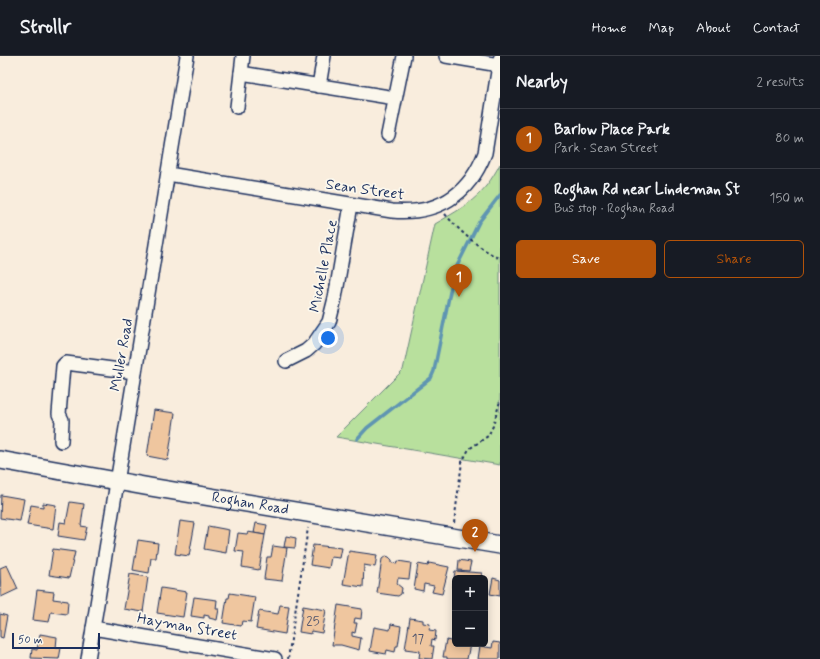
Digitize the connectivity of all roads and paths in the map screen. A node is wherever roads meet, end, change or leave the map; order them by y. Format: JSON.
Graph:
{"nodes":[{"id":1,"x":187,"y":56,"type":"edge"},
{"id":2,"x":243,"y":56,"type":"edge"},
{"id":3,"x":324,"y":56,"type":"edge"},
{"id":4,"x":404,"y":56,"type":"edge"},
{"id":5,"x":446,"y":56,"type":"edge"},
{"id":6,"x":500,"y":62,"type":"edge"},
{"id":7,"x":241,"y":73,"type":"junction"},
{"id":8,"x":319,"y":86,"type":"junction"},
{"id":9,"x":394,"y":98,"type":"junction"},
{"id":10,"x":237,"y":108,"type":"dead end"},
{"id":11,"x":388,"y":135,"type":"dead end"},
{"id":12,"x":168,"y":174,"type":"junction"},
{"id":13,"x":351,"y":205,"type":"junction"},
{"id":14,"x":437,"y":206,"type":"junction"},
{"id":15,"x":500,"y":259,"type":"edge"},
{"id":16,"x":286,"y":360,"type":"dead end"},
{"id":17,"x":136,"y":372,"type":"junction"},
{"id":18,"x":500,"y":401,"type":"edge"},
{"id":19,"x":61,"y":441,"type":"dead end"},
{"id":20,"x":0,"y":460,"type":"edge"},
{"id":21,"x":116,"y":481,"type":"junction"},
{"id":22,"x":462,"y":524,"type":"dead end"},
{"id":23,"x":308,"y":528,"type":"dead end"},
{"id":24,"x":500,"y":545,"type":"edge"},
{"id":25,"x":93,"y":628,"type":"junction"},
{"id":26,"x":220,"y":654,"type":"edge"},
{"id":27,"x":88,"y":659,"type":"edge"},
{"id":28,"x":275,"y":659,"type":"edge"},
{"id":29,"x":288,"y":659,"type":"edge"}],
"edges":[{"from":1,"to":12,"type":"street","name":"Muller Road"},
{"from":2,"to":7,"type":"street"},
{"from":3,"to":8,"type":"street"},
{"from":4,"to":9,"type":"street"},
{"from":5,"to":6,"type":"street"},
{"from":6,"to":14,"type":"street","name":"Sean Street"},
{"from":7,"to":8,"type":"street"},
{"from":7,"to":10,"type":"street"},
{"from":8,"to":9,"type":"street"},
{"from":9,"to":11,"type":"street"},
{"from":12,"to":13,"type":"street","name":"Sean Street"},
{"from":12,"to":17,"type":"street","name":"Muller Road"},
{"from":13,"to":14,"type":"street","name":"Sean Street"},
{"from":13,"to":16,"type":"street","name":"Michelle Place"},
{"from":14,"to":15,"type":"path"},
{"from":17,"to":19,"type":"street"},
{"from":17,"to":21,"type":"street","name":"Muller Road"},
{"from":18,"to":22,"type":"path"},
{"from":20,"to":21,"type":"main road","name":"Roghan Road"},
{"from":21,"to":24,"type":"main road","name":"Roghan Road"},
{"from":21,"to":25,"type":"street","name":"Muller Road"},
{"from":23,"to":29,"type":"path"},
{"from":25,"to":26,"type":"street","name":"Hayman Street"},
{"from":25,"to":27,"type":"street","name":"Muller Road"},
{"from":26,"to":28,"type":"street","name":"Hayman Street"}]}
